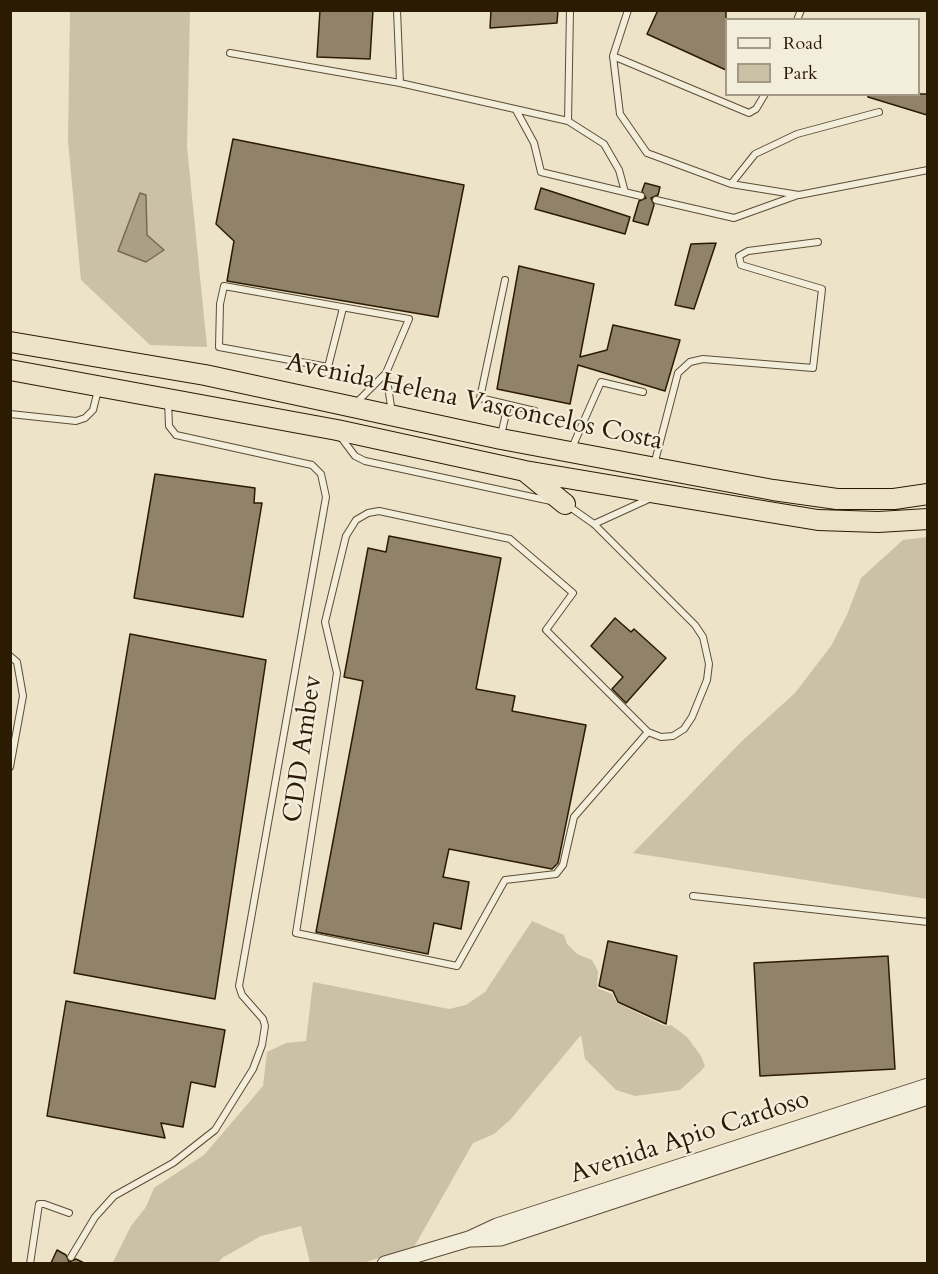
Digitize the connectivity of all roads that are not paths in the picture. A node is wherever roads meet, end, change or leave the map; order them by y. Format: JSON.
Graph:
{"nodes":[{"id":1,"x":397,"y":10,"type":"edge"},
{"id":2,"x":570,"y":10,"type":"edge"},
{"id":3,"x":628,"y":10,"type":"edge"},
{"id":4,"x":230,"y":53,"type":"dead end"},
{"id":5,"x":613,"y":56,"type":"junction"},
{"id":6,"x":400,"y":83,"type":"junction"},
{"id":7,"x":764,"y":96,"type":"edge"},
{"id":8,"x":516,"y":110,"type":"junction"},
{"id":9,"x":879,"y":112,"type":"dead end"},
{"id":10,"x":568,"y":121,"type":"junction"},
{"id":11,"x":927,"y":170,"type":"edge"},
{"id":12,"x":731,"y":183,"type":"junction"},
{"id":13,"x":625,"y":192,"type":"junction"},
{"id":14,"x":799,"y":195,"type":"junction"},
{"id":15,"x":641,"y":196,"type":"dead end"},
{"id":16,"x":656,"y":200,"type":"dead end"},
{"id":17,"x":818,"y":242,"type":"dead end"},
{"id":18,"x":505,"y":280,"type":"dead end"},
{"id":19,"x":343,"y":308,"type":"junction"},
{"id":20,"x":10,"y":342,"type":"edge"},
{"id":21,"x":10,"y":370,"type":"edge"},
{"id":22,"x":386,"y":373,"type":"junction"},
{"id":23,"x":99,"y":387,"type":"junction"},
{"id":24,"x":643,"y":392,"type":"dead end"},
{"id":25,"x":168,"y":400,"type":"junction"},
{"id":26,"x":354,"y":405,"type":"junction"},
{"id":27,"x":508,"y":405,"type":"junction"},
{"id":28,"x":535,"y":411,"type":"dead end"},
{"id":29,"x":10,"y":414,"type":"edge"},
{"id":30,"x":393,"y":414,"type":"junction"},
{"id":31,"x":337,"y":430,"type":"junction"},
{"id":32,"x":501,"y":439,"type":"junction"},
{"id":33,"x":571,"y":450,"type":"junction"},
{"id":34,"x":654,"y":468,"type":"junction"},
{"id":35,"x":525,"y":471,"type":"junction"},
{"id":36,"x":662,"y":493,"type":"junction"},
{"id":37,"x":927,"y":494,"type":"edge"},
{"id":38,"x":565,"y":504,"type":"junction"},
{"id":39,"x":927,"y":519,"type":"edge"},
{"id":40,"x":594,"y":524,"type":"junction"},
{"id":41,"x":10,"y":656,"type":"edge"},
{"id":42,"x":648,"y":732,"type":"junction"},
{"id":43,"x":10,"y":767,"type":"edge"},
{"id":44,"x":693,"y":897,"type":"dead end"},
{"id":45,"x":927,"y":922,"type":"edge"},
{"id":46,"x":927,"y":1086,"type":"edge"},
{"id":47,"x":927,"y":1097,"type":"edge"},
{"id":48,"x":69,"y":1213,"type":"dead end"},
{"id":49,"x":469,"y":1239,"type":"junction"},
{"id":50,"x":71,"y":1257,"type":"dead end"},
{"id":51,"x":30,"y":1263,"type":"edge"},
{"id":52,"x":385,"y":1263,"type":"edge"}],
"edges":[{"from":1,"to":6,"type":"lane"},
{"from":2,"to":10,"type":"lane"},
{"from":3,"to":5,"type":"lane"},
{"from":4,"to":6,"type":"lane"},
{"from":5,"to":7,"type":"lane"},
{"from":5,"to":12,"type":"lane"},
{"from":6,"to":8,"type":"lane"},
{"from":8,"to":10,"type":"lane"},
{"from":8,"to":13,"type":"lane"},
{"from":9,"to":12,"type":"lane"},
{"from":10,"to":13,"type":"lane"},
{"from":11,"to":14,"type":"lane"},
{"from":12,"to":14,"type":"lane"},
{"from":13,"to":15,"type":"lane"},
{"from":14,"to":16,"type":"lane"},
{"from":17,"to":34,"type":"lane"},
{"from":18,"to":27,"type":"lane"},
{"from":19,"to":19,"type":"lane"},
{"from":19,"to":22,"type":"lane"},
{"from":20,"to":26,"type":"highway","name":"Avenida Helena Vasconcelos Costa"},
{"from":21,"to":23,"type":"highway","name":"Avenida Helena Vasconcelos Costa"},
{"from":22,"to":26,"type":"lane"},
{"from":22,"to":30,"type":"lane"},
{"from":23,"to":25,"type":"highway","name":"Avenida Helena Vasconcelos Costa"},
{"from":23,"to":29,"type":"lane"},
{"from":24,"to":33,"type":"lane"},
{"from":25,"to":31,"type":"highway","name":"Avenida Helena Vasconcelos Costa"},
{"from":25,"to":50,"type":"lane"},
{"from":26,"to":30,"type":"highway","name":"Avenida Helena Vasconcelos Costa"},
{"from":27,"to":28,"type":"lane"},
{"from":27,"to":32,"type":"lane"},
{"from":30,"to":32,"type":"highway","name":"Avenida Helena Vasconcelos Costa"},
{"from":31,"to":35,"type":"highway","name":"Avenida Helena Vasconcelos Costa"},
{"from":31,"to":38,"type":"lane"},
{"from":32,"to":33,"type":"highway","name":"Avenida Helena Vasconcelos Costa"},
{"from":33,"to":34,"type":"highway","name":"Avenida Helena Vasconcelos Costa"},
{"from":34,"to":37,"type":"highway","name":"Avenida Helena Vasconcelos Costa"},
{"from":35,"to":36,"type":"highway","name":"Avenida Helena Vasconcelos Costa"},
{"from":35,"to":38,"type":"highway"},
{"from":36,"to":39,"type":"highway","name":"Avenida Helena Vasconcelos Costa"},
{"from":36,"to":40,"type":"lane"},
{"from":38,"to":40,"type":"lane"},
{"from":40,"to":42,"type":"lane"},
{"from":41,"to":43,"type":"lane"},
{"from":42,"to":42,"type":"lane","name":"CDD Ambev"},
{"from":44,"to":45,"type":"lane"},
{"from":46,"to":49,"type":"street","name":"Avenida Apio Cardoso"},
{"from":47,"to":49,"type":"street","name":"Avenida Apio Cardoso"},
{"from":48,"to":51,"type":"lane"},
{"from":49,"to":52,"type":"street","name":"Avenida Apio Cardoso"}]}
